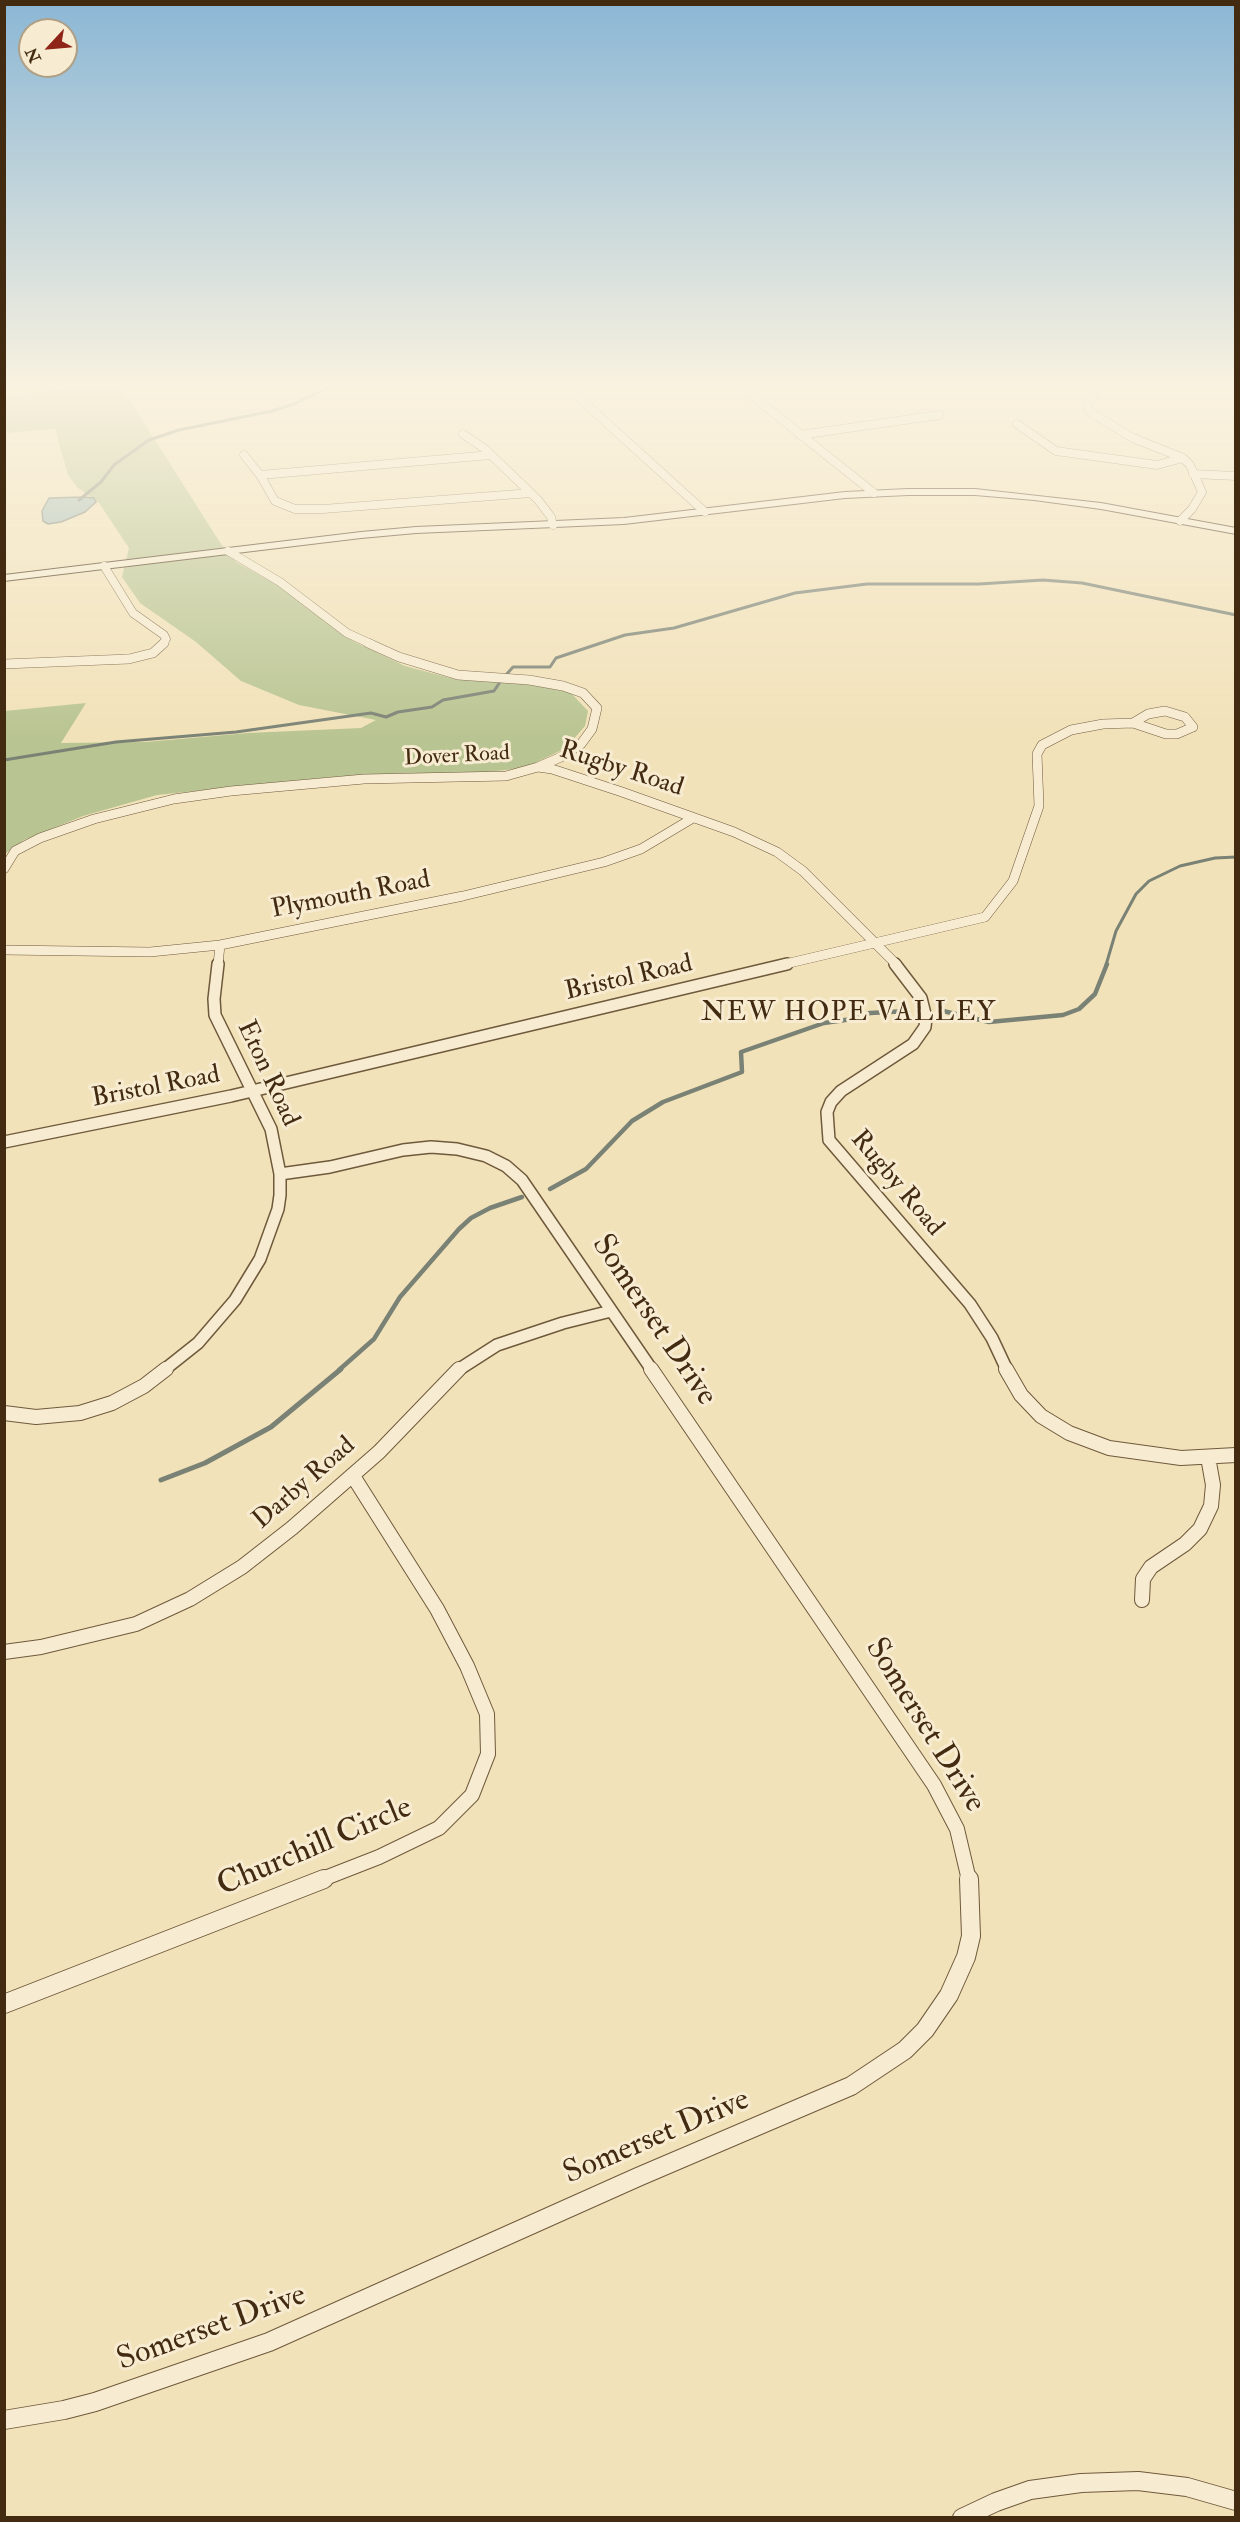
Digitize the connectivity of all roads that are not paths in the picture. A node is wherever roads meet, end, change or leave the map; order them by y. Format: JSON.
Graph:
{"nodes":[{"id":1,"x":285,"y":506,"type":"edge"},
{"id":2,"x":364,"y":506,"type":"edge"},
{"id":3,"x":542,"y":506,"type":"edge"},
{"id":4,"x":698,"y":506,"type":"edge"},
{"id":5,"x":761,"y":506,"type":"edge"},
{"id":6,"x":1099,"y":506,"type":"edge"},
{"id":7,"x":1194,"y":506,"type":"edge"},
{"id":8,"x":705,"y":512,"type":"junction"},
{"id":9,"x":1180,"y":521,"type":"junction"},
{"id":10,"x":553,"y":525,"type":"junction"},
{"id":11,"x":1236,"y":531,"type":"edge"},
{"id":12,"x":228,"y":551,"type":"junction"},
{"id":13,"x":104,"y":566,"type":"junction"},
{"id":14,"x":4,"y":578,"type":"edge"},
{"id":15,"x":4,"y":664,"type":"edge"},
{"id":16,"x":1133,"y":723,"type":"junction"},
{"id":17,"x":538,"y":767,"type":"junction"},
{"id":18,"x":693,"y":818,"type":"junction"},
{"id":19,"x":4,"y":869,"type":"edge"},
{"id":20,"x":877,"y":943,"type":"junction"},
{"id":21,"x":219,"y":945,"type":"junction"},
{"id":22,"x":4,"y":951,"type":"edge"},
{"id":23,"x":252,"y":1091,"type":"junction"},
{"id":24,"x":4,"y":1142,"type":"edge"},
{"id":25,"x":280,"y":1174,"type":"junction"},
{"id":26,"x":611,"y":1311,"type":"junction"},
{"id":27,"x":4,"y":1413,"type":"edge"},
{"id":28,"x":1236,"y":1455,"type":"edge"},
{"id":29,"x":1208,"y":1457,"type":"junction"},
{"id":30,"x":353,"y":1476,"type":"junction"},
{"id":31,"x":1142,"y":1599,"type":"dead end"},
{"id":32,"x":4,"y":1652,"type":"edge"},
{"id":33,"x":4,"y":2004,"type":"edge"},
{"id":34,"x":4,"y":2420,"type":"edge"},
{"id":35,"x":1236,"y":2500,"type":"edge"},
{"id":36,"x":962,"y":2517,"type":"edge"}],
"edges":[{"from":1,"to":2,"type":"street"},
{"from":3,"to":10,"type":"street"},
{"from":4,"to":8,"type":"street"},
{"from":5,"to":8,"type":"main road"},
{"from":6,"to":9,"type":"main road"},
{"from":7,"to":9,"type":"street"},
{"from":8,"to":10,"type":"main road"},
{"from":9,"to":11,"type":"main road"},
{"from":10,"to":12,"type":"main road"},
{"from":12,"to":13,"type":"main road"},
{"from":12,"to":17,"type":"street","name":"Dover Road"},
{"from":13,"to":14,"type":"main road"},
{"from":13,"to":15,"type":"street"},
{"from":16,"to":16,"type":"street","name":"Bristol Road"},
{"from":16,"to":20,"type":"street","name":"Bristol Road"},
{"from":17,"to":18,"type":"street","name":"Rugby Road"},
{"from":17,"to":19,"type":"street","name":"Dover Road"},
{"from":18,"to":20,"type":"street","name":"Rugby Road"},
{"from":18,"to":21,"type":"street","name":"Plymouth Road"},
{"from":20,"to":23,"type":"street","name":"Bristol Road"},
{"from":20,"to":29,"type":"street","name":"Rugby Road"},
{"from":21,"to":22,"type":"street","name":"Plymouth Road"},
{"from":21,"to":23,"type":"street","name":"Eton Road"},
{"from":23,"to":24,"type":"street","name":"Bristol Road"},
{"from":23,"to":25,"type":"street","name":"Eton Road"},
{"from":25,"to":26,"type":"street","name":"Somerset Drive"},
{"from":25,"to":27,"type":"street","name":"Eton Road"},
{"from":26,"to":30,"type":"street","name":"Darby Road"},
{"from":26,"to":34,"type":"street","name":"Somerset Drive"},
{"from":28,"to":29,"type":"street","name":"Rugby Road"},
{"from":29,"to":31,"type":"street"},
{"from":30,"to":32,"type":"street","name":"Darby Road"},
{"from":30,"to":33,"type":"street","name":"Churchill Circle"},
{"from":35,"to":36,"type":"street"}]}
